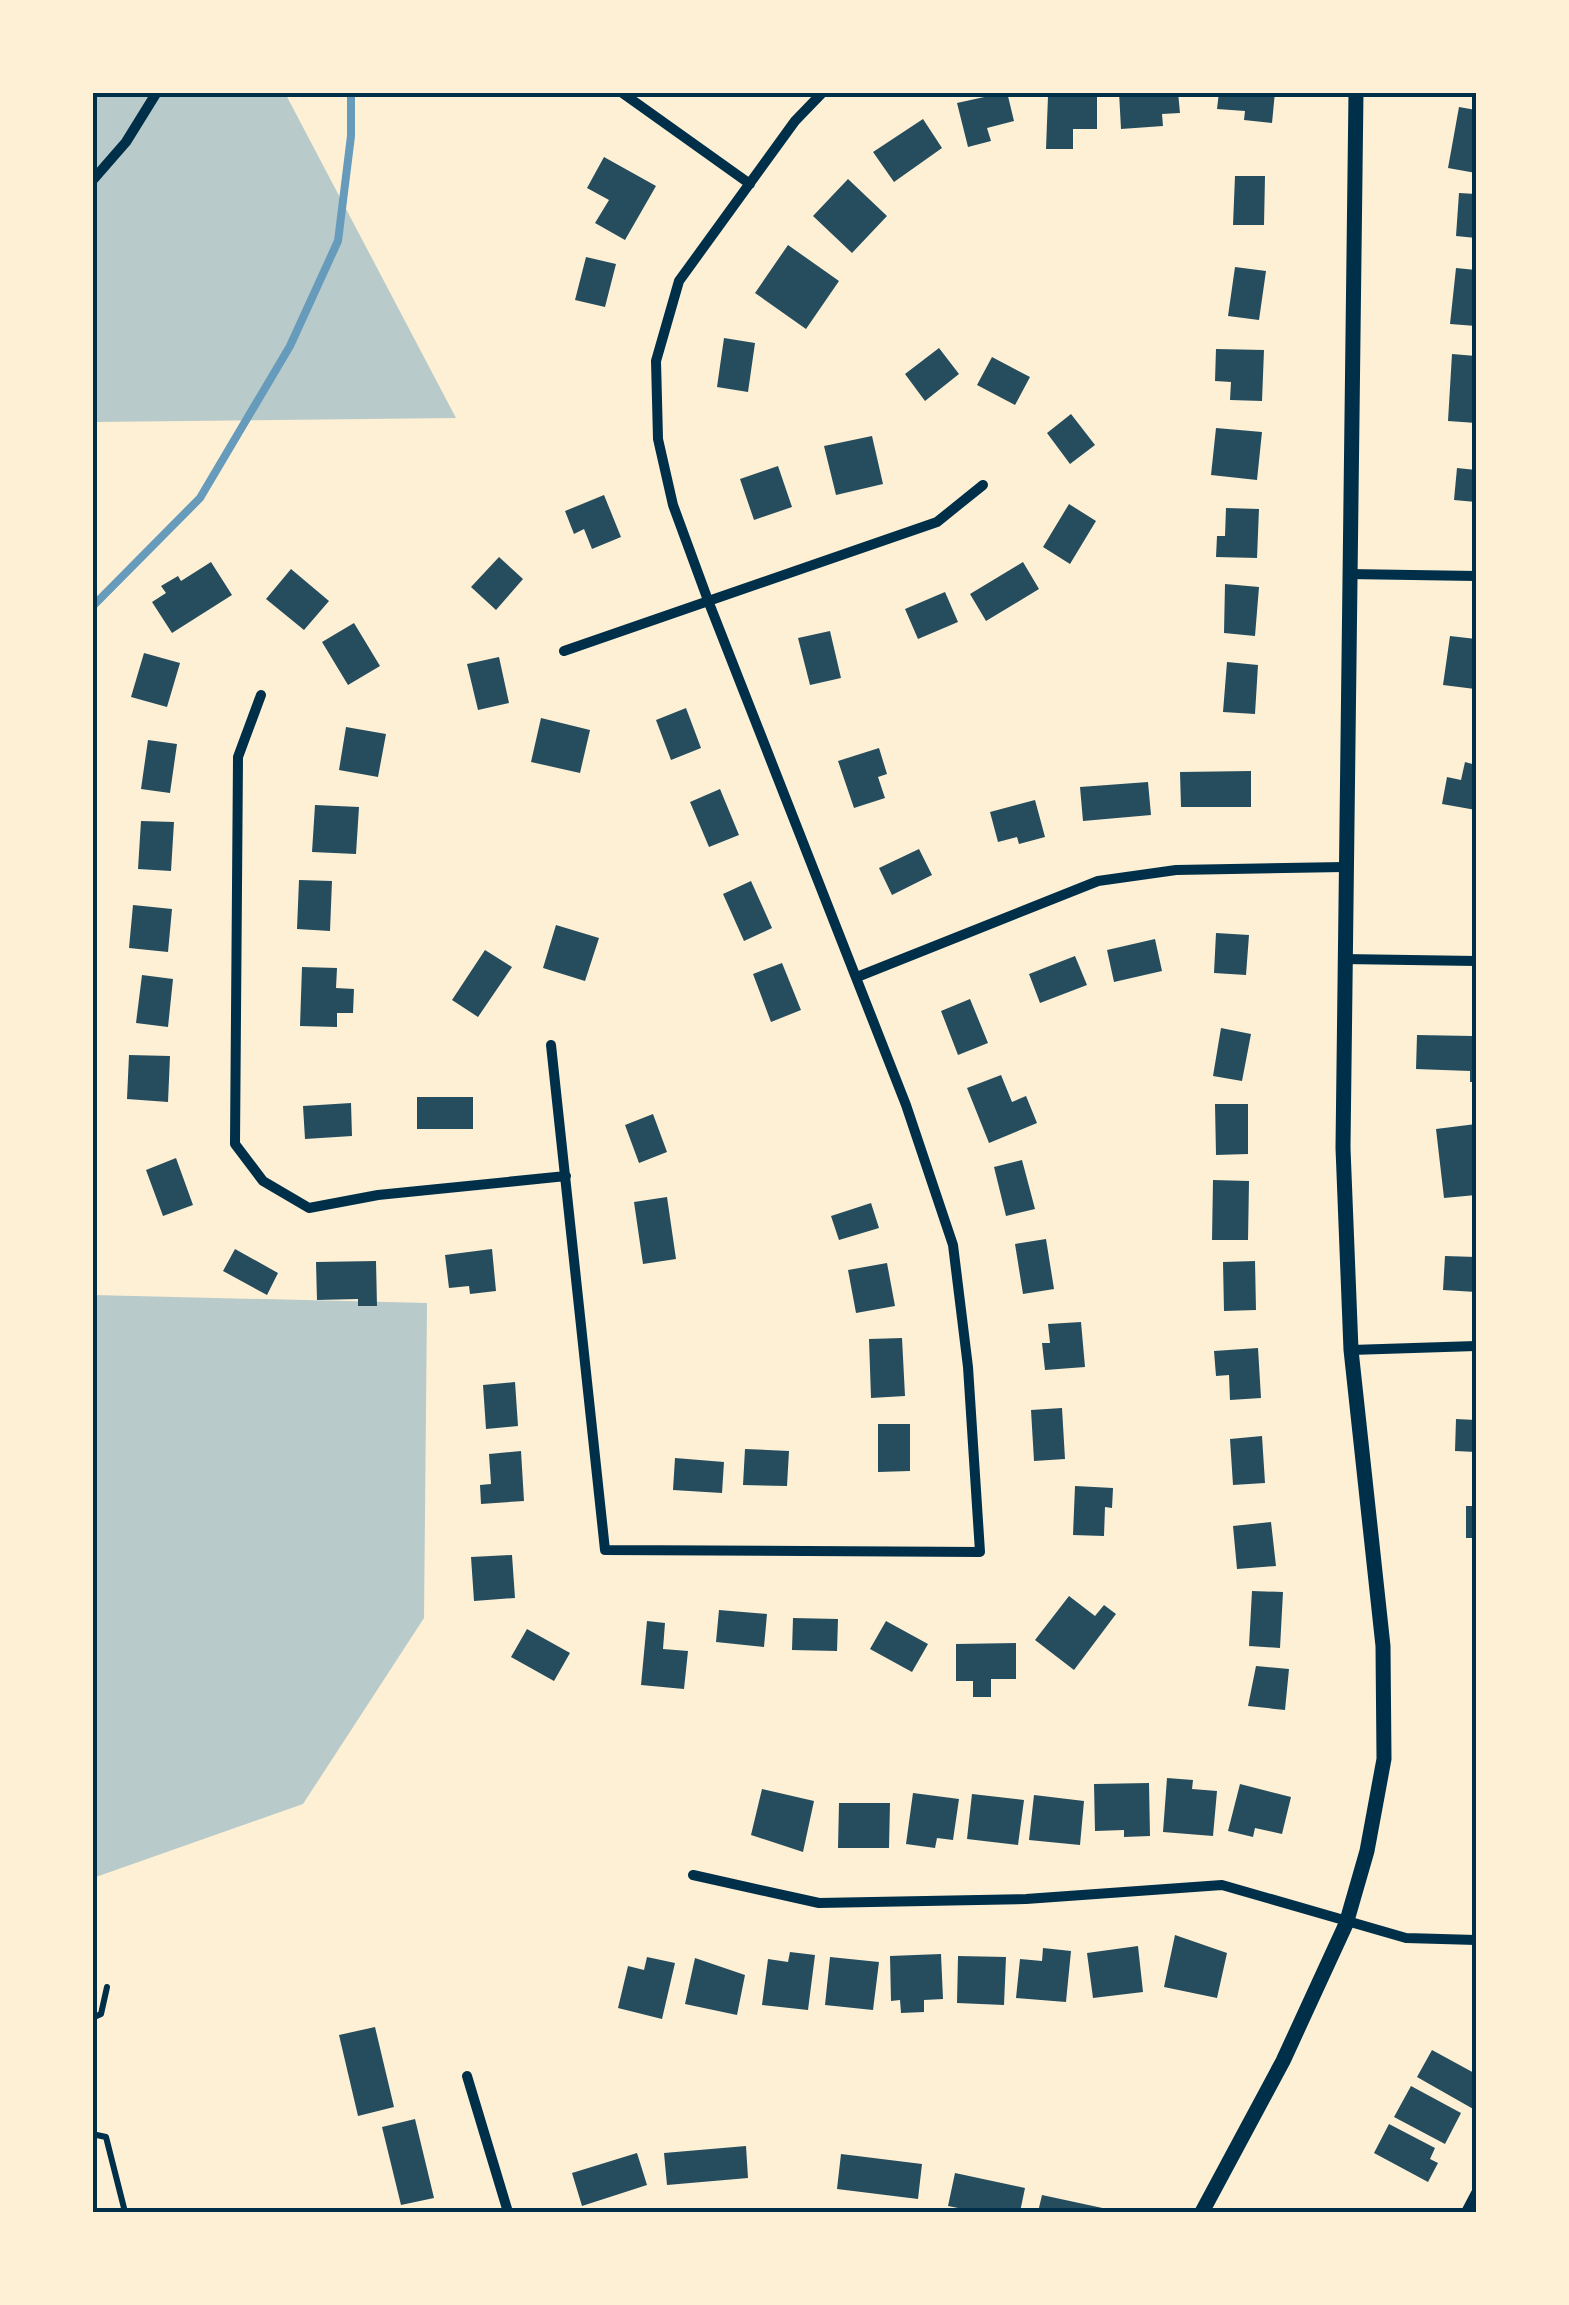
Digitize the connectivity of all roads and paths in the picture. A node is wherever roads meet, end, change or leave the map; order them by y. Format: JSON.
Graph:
{"nodes":[{"id":1,"x":157,"y":92,"type":"edge"},
{"id":2,"x":622,"y":92,"type":"edge"},
{"id":3,"x":823,"y":92,"type":"edge"},
{"id":4,"x":1356,"y":92,"type":"edge"},
{"id":5,"x":92,"y":181,"type":"edge"},
{"id":6,"x":750,"y":184,"type":"junction"},
{"id":7,"x":983,"y":485,"type":"dead end"},
{"id":8,"x":1347,"y":574,"type":"junction"},
{"id":9,"x":1476,"y":576,"type":"edge"},
{"id":10,"x":709,"y":603,"type":"junction"},
{"id":11,"x":564,"y":651,"type":"dead end"},
{"id":12,"x":261,"y":695,"type":"dead end"},
{"id":13,"x":1344,"y":867,"type":"junction"},
{"id":14,"x":1342,"y":959,"type":"junction"},
{"id":15,"x":1476,"y":961,"type":"edge"},
{"id":16,"x":857,"y":976,"type":"junction"},
{"id":17,"x":551,"y":1045,"type":"dead end"},
{"id":18,"x":566,"y":1176,"type":"junction"},
{"id":19,"x":1476,"y":1346,"type":"edge"},
{"id":20,"x":1352,"y":1350,"type":"junction"},
{"id":21,"x":693,"y":1875,"type":"dead end"},
{"id":22,"x":1346,"y":1924,"type":"junction"},
{"id":23,"x":1476,"y":1940,"type":"edge"},
{"id":24,"x":107,"y":1987,"type":"dead end"},
{"id":25,"x":92,"y":2018,"type":"edge"},
{"id":26,"x":467,"y":2076,"type":"dead end"},
{"id":27,"x":92,"y":2134,"type":"edge"},
{"id":28,"x":1476,"y":2193,"type":"edge"},
{"id":29,"x":125,"y":2212,"type":"edge"},
{"id":30,"x":508,"y":2212,"type":"edge"},
{"id":31,"x":1202,"y":2212,"type":"edge"},
{"id":32,"x":1466,"y":2212,"type":"edge"}],
"edges":[{"from":1,"to":5,"type":"street"},
{"from":2,"to":6,"type":"street"},
{"from":3,"to":6,"type":"street"},
{"from":4,"to":8,"type":"street"},
{"from":6,"to":10,"type":"street"},
{"from":7,"to":10,"type":"street"},
{"from":8,"to":9,"type":"street"},
{"from":8,"to":13,"type":"street"},
{"from":10,"to":11,"type":"street"},
{"from":10,"to":16,"type":"street"},
{"from":12,"to":18,"type":"street"},
{"from":13,"to":14,"type":"street"},
{"from":13,"to":16,"type":"street"},
{"from":14,"to":15,"type":"street"},
{"from":14,"to":20,"type":"street"},
{"from":16,"to":18,"type":"street"},
{"from":17,"to":18,"type":"street"},
{"from":19,"to":20,"type":"street"},
{"from":20,"to":22,"type":"street"},
{"from":21,"to":22,"type":"street"},
{"from":22,"to":23,"type":"street"},
{"from":22,"to":31,"type":"street"},
{"from":24,"to":25,"type":"lane"},
{"from":26,"to":30,"type":"street"},
{"from":27,"to":29,"type":"lane"},
{"from":28,"to":32,"type":"street"}]}
